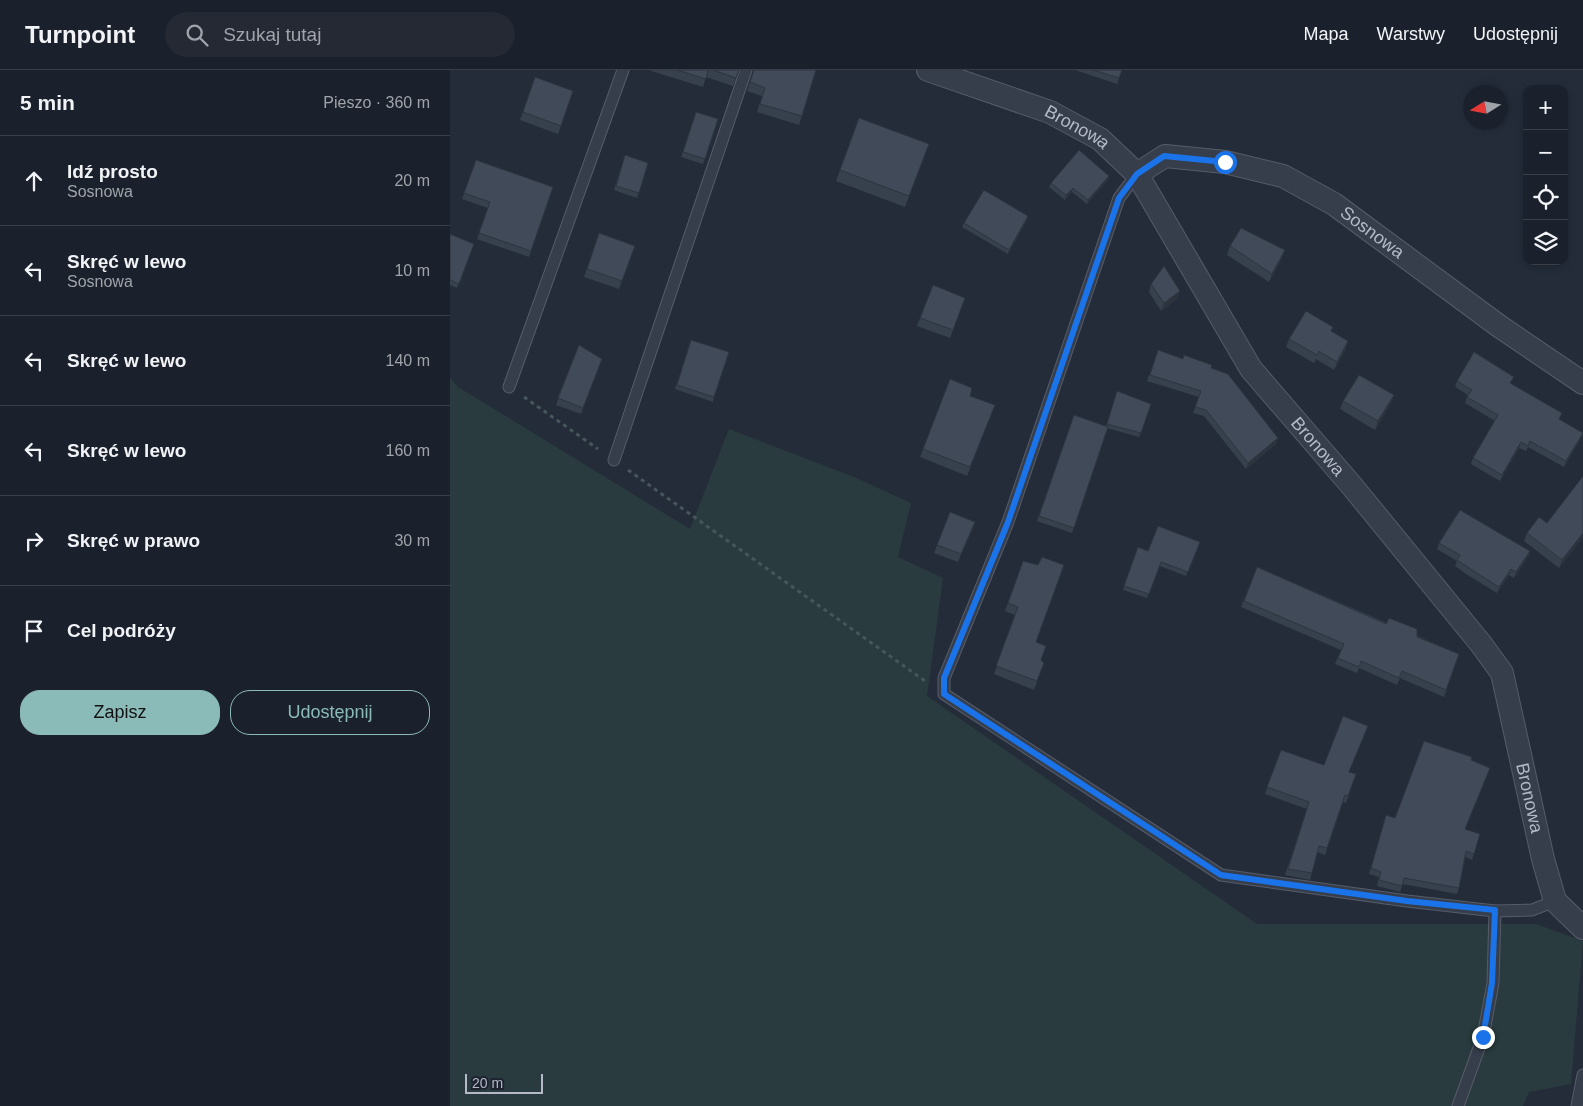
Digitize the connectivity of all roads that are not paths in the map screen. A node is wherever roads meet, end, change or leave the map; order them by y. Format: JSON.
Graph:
{"nodes":[{"id":1,"x":623,"y":70,"type":"edge"},
{"id":2,"x":746,"y":70,"type":"edge"},
{"id":3,"x":928,"y":70,"type":"edge"},
{"id":4,"x":1137,"y":174,"type":"junction"},
{"id":5,"x":1583,"y":383,"type":"edge"},
{"id":6,"x":509,"y":387,"type":"road end"},
{"id":7,"x":614,"y":460,"type":"road end"},
{"id":8,"x":1555,"y":901,"type":"junction"},
{"id":9,"x":1495,"y":910,"type":"junction"},
{"id":10,"x":1583,"y":928,"type":"edge"},
{"id":11,"x":1583,"y":1075,"type":"edge"},
{"id":12,"x":1458,"y":1106,"type":"edge"},
{"id":13,"x":1577,"y":1106,"type":"edge"}],
"edges":[{"from":1,"to":6,"type":"lane"},
{"from":2,"to":7,"type":"lane"},
{"from":3,"to":4,"type":"street","name":"Bronowa"},
{"from":4,"to":5,"type":"street","name":"Sosnowa"},
{"from":4,"to":8,"type":"street","name":"Bronowa"},
{"from":4,"to":9,"type":"lane"},
{"from":8,"to":9,"type":"lane"},
{"from":8,"to":10,"type":"street"},
{"from":9,"to":12,"type":"lane"},
{"from":11,"to":13,"type":"lane"}]}
